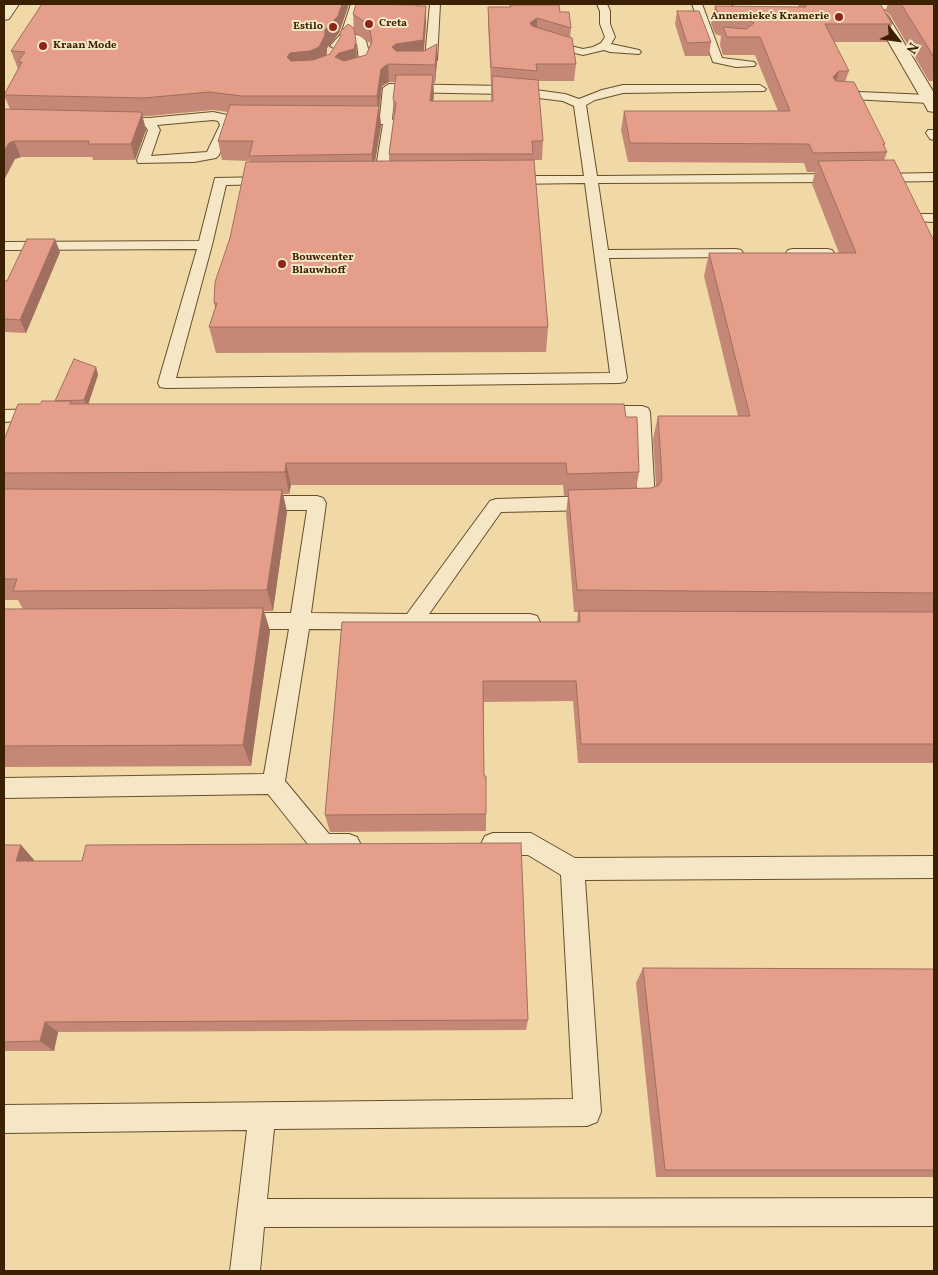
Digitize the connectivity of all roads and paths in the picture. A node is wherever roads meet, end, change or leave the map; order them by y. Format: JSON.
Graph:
{"nodes":[{"id":1,"x":12,"y":4,"type":"edge"},
{"id":2,"x":356,"y":4,"type":"edge"},
{"id":3,"x":435,"y":4,"type":"edge"},
{"id":4,"x":602,"y":4,"type":"edge"},
{"id":5,"x":697,"y":4,"type":"edge"},
{"id":6,"x":739,"y":4,"type":"edge"},
{"id":7,"x":865,"y":5,"type":"edge"},
{"id":8,"x":934,"y":6,"type":"edge"},
{"id":9,"x":769,"y":10,"type":"edge"},
{"id":10,"x":4,"y":16,"type":"edge"},
{"id":11,"x":346,"y":35,"type":"junction"},
{"id":12,"x":710,"y":38,"type":"junction"},
{"id":13,"x":536,"y":39,"type":"edge"},
{"id":14,"x":724,"y":42,"type":"edge"},
{"id":15,"x":605,"y":45,"type":"junction"},
{"id":16,"x":635,"y":52,"type":"dead end"},
{"id":17,"x":332,"y":59,"type":"edge"},
{"id":18,"x":750,"y":64,"type":"dead end"},
{"id":19,"x":410,"y":65,"type":"edge"},
{"id":20,"x":344,"y":74,"type":"edge"},
{"id":21,"x":760,"y":89,"type":"dead end"},
{"id":22,"x":835,"y":95,"type":"edge"},
{"id":23,"x":932,"y":103,"type":"edge"},
{"id":24,"x":580,"y":104,"type":"junction"},
{"id":25,"x":223,"y":118,"type":"junction"},
{"id":26,"x":239,"y":120,"type":"edge"},
{"id":27,"x":336,"y":120,"type":"edge"},
{"id":28,"x":386,"y":120,"type":"junction"},
{"id":29,"x":100,"y":121,"type":"edge"},
{"id":30,"x":148,"y":122,"type":"junction"},
{"id":31,"x":934,"y":177,"type":"edge"},
{"id":32,"x":381,"y":180,"type":"edge"},
{"id":33,"x":491,"y":180,"type":"edge"},
{"id":34,"x":591,"y":180,"type":"junction"},
{"id":35,"x":286,"y":181,"type":"edge"},
{"id":36,"x":914,"y":218,"type":"edge"},
{"id":37,"x":934,"y":218,"type":"edge"},
{"id":38,"x":204,"y":245,"type":"junction"},
{"id":39,"x":4,"y":246,"type":"edge"},
{"id":40,"x":748,"y":253,"type":"edge"},
{"id":41,"x":778,"y":253,"type":"edge"},
{"id":42,"x":827,"y":253,"type":"edge"},
{"id":43,"x":601,"y":254,"type":"junction"},
{"id":44,"x":583,"y":412,"type":"edge"},
{"id":45,"x":54,"y":415,"type":"edge"},
{"id":46,"x":4,"y":416,"type":"edge"},
{"id":47,"x":239,"y":502,"type":"edge"},
{"id":48,"x":221,"y":621,"type":"edge"},
{"id":49,"x":300,"y":621,"type":"junction"},
{"id":50,"x":413,"y":621,"type":"junction"},
{"id":51,"x":551,"y":622,"type":"edge"},
{"id":52,"x":273,"y":784,"type":"junction"},
{"id":53,"x":4,"y":788,"type":"edge"},
{"id":54,"x":471,"y":844,"type":"edge"},
{"id":55,"x":372,"y":845,"type":"edge"},
{"id":56,"x":934,"y":867,"type":"edge"},
{"id":57,"x":572,"y":869,"type":"junction"},
{"id":58,"x":262,"y":1116,"type":"junction"},
{"id":59,"x":4,"y":1119,"type":"edge"},
{"id":60,"x":934,"y":1212,"type":"edge"},
{"id":61,"x":251,"y":1213,"type":"junction"},
{"id":62,"x":245,"y":1271,"type":"edge"}],
"edges":[{"from":1,"to":10,"type":"street"},
{"from":2,"to":11,"type":"lane"},
{"from":3,"to":19,"type":"lane"},
{"from":4,"to":15,"type":"lane"},
{"from":5,"to":12,"type":"lane"},
{"from":6,"to":9,"type":"street"},
{"from":7,"to":8,"type":"street"},
{"from":7,"to":9,"type":"street"},
{"from":7,"to":23,"type":"street"},
{"from":11,"to":17,"type":"lane"},
{"from":11,"to":20,"type":"lane"},
{"from":12,"to":14,"type":"lane"},
{"from":12,"to":18,"type":"lane"},
{"from":13,"to":15,"type":"lane"},
{"from":15,"to":16,"type":"lane"},
{"from":21,"to":24,"type":"lane"},
{"from":22,"to":23,"type":"lane"},
{"from":24,"to":28,"type":"lane"},
{"from":24,"to":34,"type":"lane"},
{"from":25,"to":26,"type":"lane"},
{"from":25,"to":30,"type":"lane"},
{"from":25,"to":30,"type":"lane"},
{"from":27,"to":28,"type":"lane"},
{"from":28,"to":32,"type":"lane"},
{"from":29,"to":30,"type":"lane"},
{"from":31,"to":34,"type":"lane"},
{"from":33,"to":34,"type":"lane"},
{"from":34,"to":43,"type":"lane"},
{"from":35,"to":38,"type":"lane"},
{"from":36,"to":37,"type":"lane"},
{"from":38,"to":39,"type":"lane"},
{"from":38,"to":43,"type":"lane"},
{"from":40,"to":43,"type":"lane"},
{"from":41,"to":42,"type":"lane"},
{"from":44,"to":50,"type":"lane"},
{"from":45,"to":46,"type":"lane"},
{"from":47,"to":49,"type":"lane"},
{"from":48,"to":49,"type":"lane"},
{"from":49,"to":50,"type":"lane"},
{"from":49,"to":52,"type":"lane"},
{"from":50,"to":51,"type":"lane"},
{"from":52,"to":53,"type":"lane"},
{"from":52,"to":55,"type":"lane"},
{"from":54,"to":57,"type":"lane"},
{"from":56,"to":57,"type":"lane"},
{"from":57,"to":58,"type":"lane"},
{"from":58,"to":59,"type":"lane"},
{"from":58,"to":61,"type":"lane"},
{"from":60,"to":61,"type":"lane"},
{"from":61,"to":62,"type":"lane"}]}
